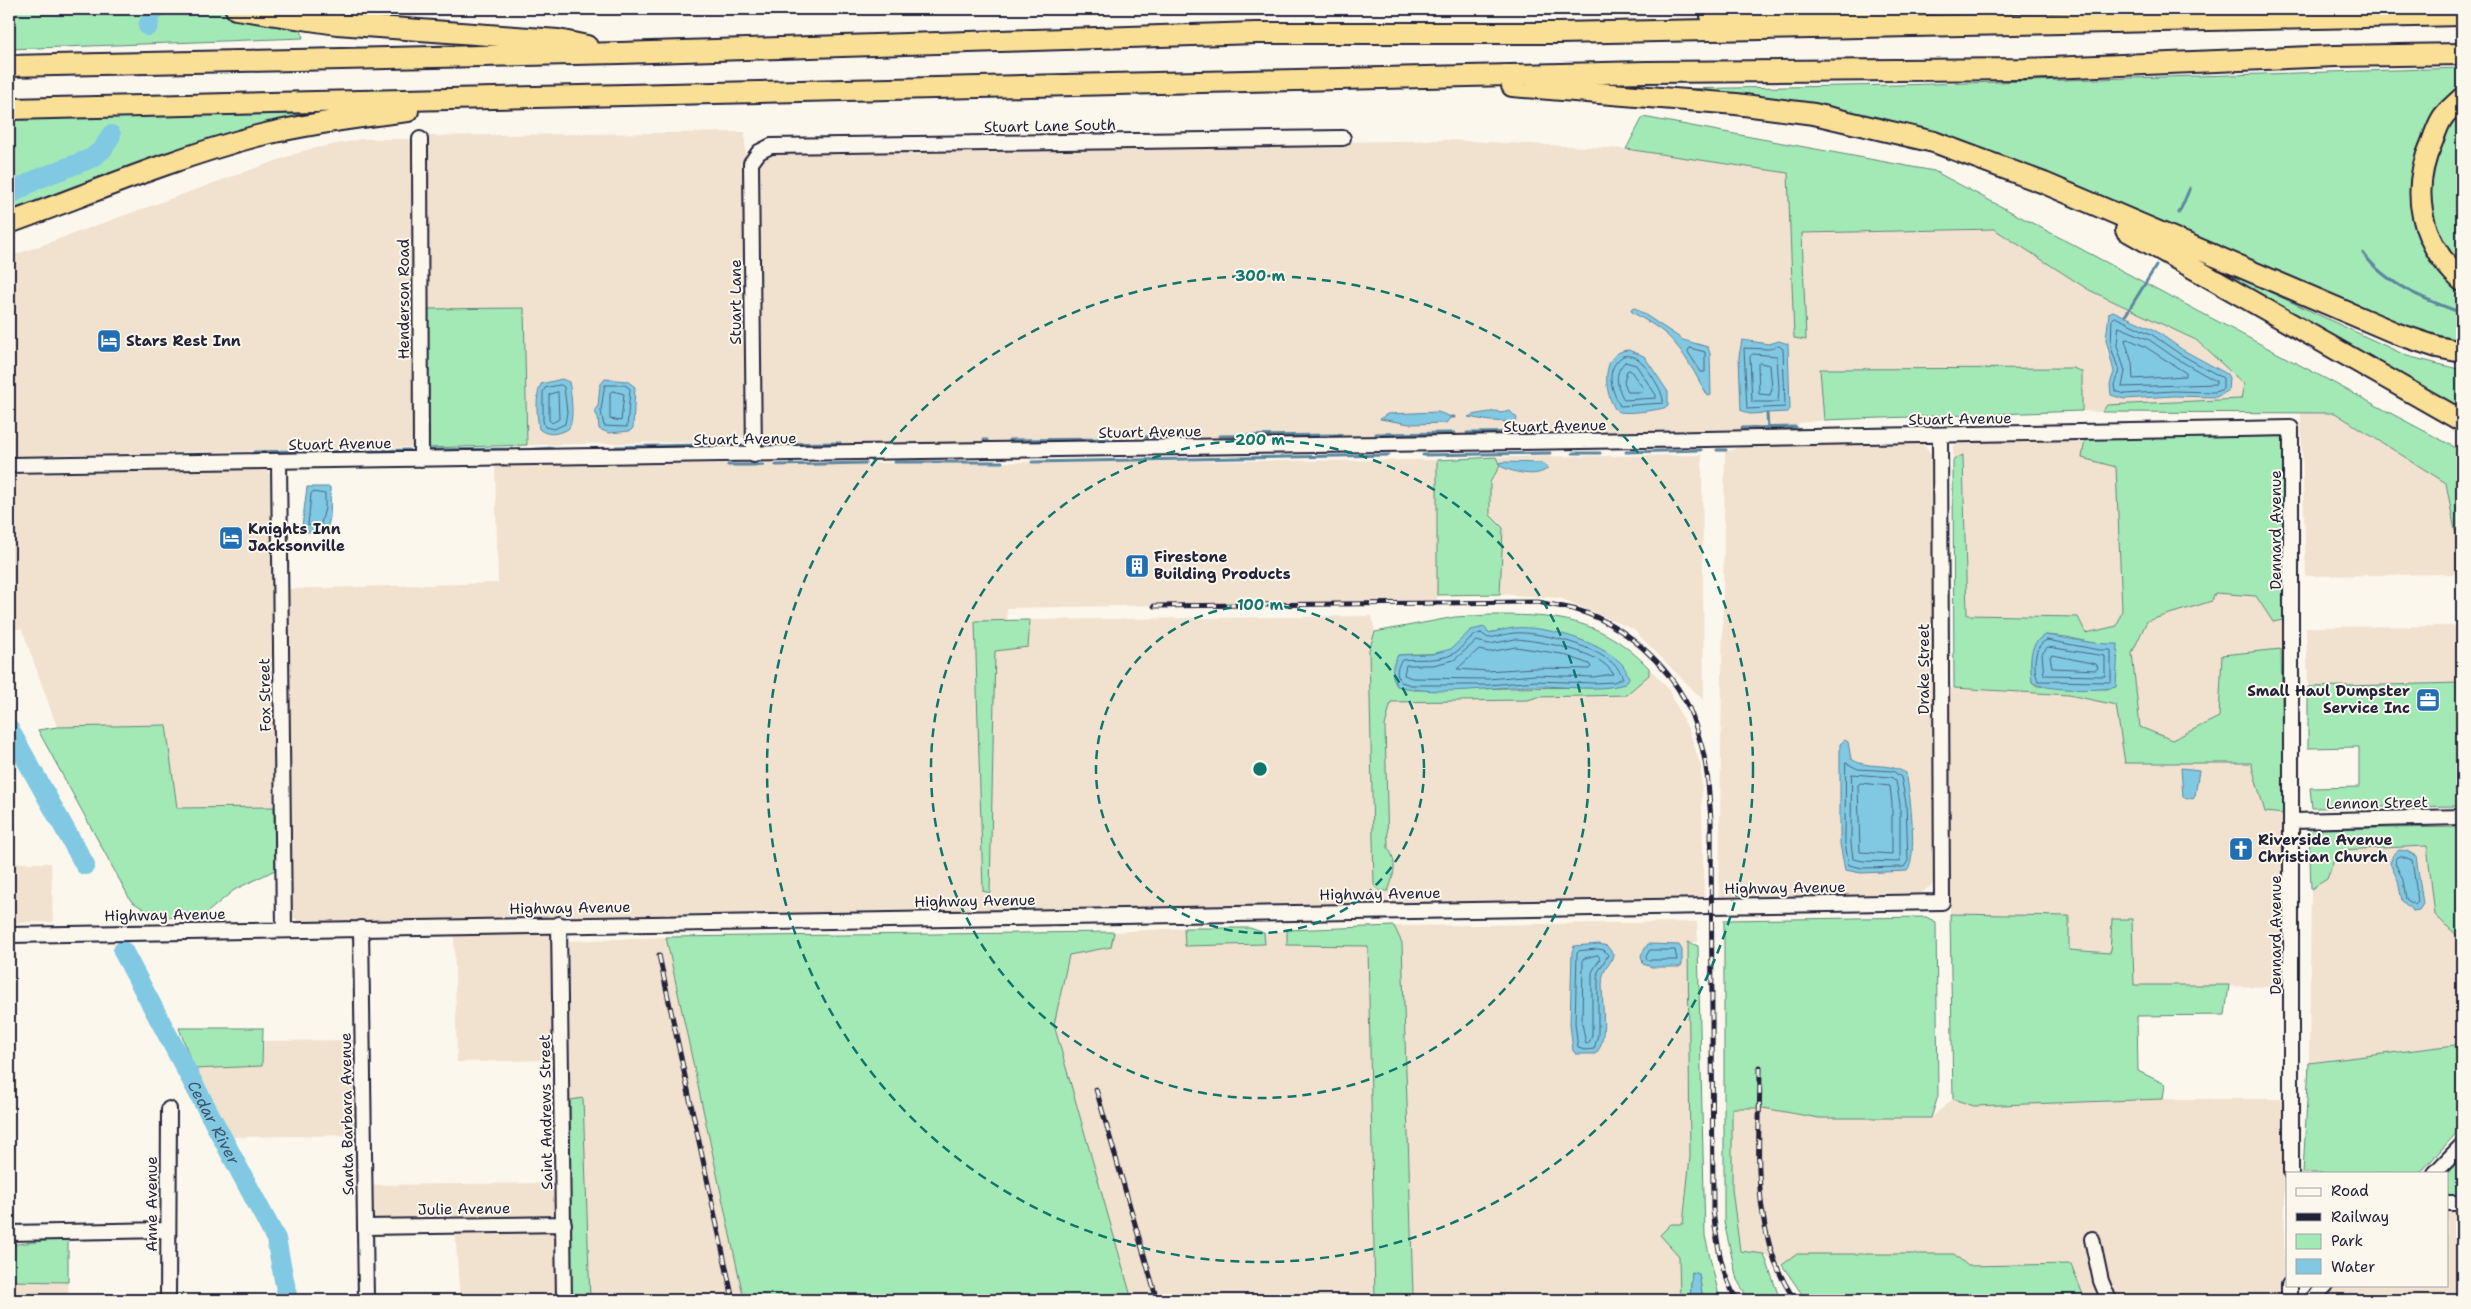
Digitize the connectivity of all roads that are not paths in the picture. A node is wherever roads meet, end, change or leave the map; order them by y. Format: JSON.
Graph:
{"nodes":[{"id":1,"x":236,"y":9,"type":"edge"},
{"id":2,"x":1907,"y":9,"type":"edge"},
{"id":3,"x":2462,"y":15,"type":"edge"},
{"id":4,"x":1558,"y":33,"type":"junction"},
{"id":5,"x":620,"y":53,"type":"junction"},
{"id":6,"x":2462,"y":54,"type":"edge"},
{"id":7,"x":9,"y":66,"type":"edge"},
{"id":8,"x":1459,"y":76,"type":"junction"},
{"id":9,"x":516,"y":97,"type":"junction"},
{"id":10,"x":2462,"y":98,"type":"edge"},
{"id":11,"x":9,"y":109,"type":"edge"},
{"id":12,"x":1343,"y":138,"type":"dead end"},
{"id":13,"x":420,"y":139,"type":"dead end"},
{"id":14,"x":758,"y":152,"type":"joint"},
{"id":15,"x":2044,"y":183,"type":"junction"},
{"id":16,"x":9,"y":223,"type":"edge"},
{"id":17,"x":2462,"y":281,"type":"edge"},
{"id":18,"x":2462,"y":352,"type":"edge"},
{"id":19,"x":2462,"y":421,"type":"edge"},
{"id":20,"x":2291,"y":428,"type":"joint"},
{"id":21,"x":1940,"y":436,"type":"junction"},
{"id":22,"x":754,"y":455,"type":"junction"},
{"id":23,"x":420,"y":459,"type":"junction"},
{"id":24,"x":279,"y":461,"type":"junction"},
{"id":25,"x":9,"y":465,"type":"edge"},
{"id":26,"x":2462,"y":817,"type":"edge"},
{"id":27,"x":2293,"y":821,"type":"junction"},
{"id":28,"x":1942,"y":902,"type":"joint"},
{"id":29,"x":559,"y":924,"type":"junction"},
{"id":30,"x":361,"y":928,"type":"junction"},
{"id":31,"x":284,"y":929,"type":"junction"},
{"id":32,"x":9,"y":935,"type":"edge"},
{"id":33,"x":169,"y":1109,"type":"dead end"},
{"id":34,"x":2462,"y":1145,"type":"edge"},
{"id":35,"x":2292,"y":1172,"type":"edge"},
{"id":36,"x":2437,"y":1172,"type":"edge"},
{"id":37,"x":2448,"y":1203,"type":"edge"},
{"id":38,"x":2462,"y":1203,"type":"edge"},
{"id":39,"x":564,"y":1224,"type":"junction"},
{"id":40,"x":366,"y":1227,"type":"junction"},
{"id":41,"x":167,"y":1230,"type":"junction"},
{"id":42,"x":9,"y":1232,"type":"edge"},
{"id":43,"x":2092,"y":1239,"type":"dead end"},
{"id":44,"x":2289,"y":1286,"type":"edge"},
{"id":45,"x":2325,"y":1286,"type":"edge"},
{"id":46,"x":168,"y":1300,"type":"edge"},
{"id":47,"x":366,"y":1300,"type":"edge"},
{"id":48,"x":564,"y":1300,"type":"edge"},
{"id":49,"x":2109,"y":1300,"type":"edge"},
{"id":50,"x":2289,"y":1300,"type":"edge"},
{"id":51,"x":2312,"y":1300,"type":"edge"}],
"edges":[{"from":1,"to":5,"type":"highway"},
{"from":2,"to":4,"type":"highway"},
{"from":3,"to":4,"type":"highway"},
{"from":4,"to":5,"type":"highway"},
{"from":5,"to":7,"type":"highway"},
{"from":6,"to":8,"type":"highway"},
{"from":8,"to":9,"type":"highway"},
{"from":8,"to":15,"type":"highway"},
{"from":9,"to":11,"type":"highway"},
{"from":9,"to":16,"type":"highway"},
{"from":10,"to":17,"type":"highway"},
{"from":12,"to":14,"type":"street","name":"Stuart Lane South"},
{"from":13,"to":23,"type":"street","name":"Henderson Road"},
{"from":14,"to":22,"type":"street","name":"Stuart Lane"},
{"from":15,"to":18,"type":"highway"},
{"from":15,"to":19,"type":"highway"},
{"from":20,"to":21,"type":"street","name":"Stuart Avenue"},
{"from":20,"to":27,"type":"street","name":"Dennard Avenue"},
{"from":21,"to":22,"type":"street","name":"Stuart Avenue"},
{"from":21,"to":28,"type":"street","name":"Drake Street"},
{"from":22,"to":23,"type":"street","name":"Stuart Avenue"},
{"from":23,"to":24,"type":"street","name":"Stuart Avenue"},
{"from":24,"to":25,"type":"street","name":"Stuart Avenue"},
{"from":24,"to":31,"type":"street","name":"Fox Street"},
{"from":26,"to":27,"type":"street","name":"Lennon Street"},
{"from":27,"to":35,"type":"street","name":"Dennard Avenue"},
{"from":28,"to":29,"type":"street","name":"Highway Avenue"},
{"from":29,"to":30,"type":"street","name":"Highway Avenue"},
{"from":29,"to":39,"type":"street","name":"Saint Andrews Street"},
{"from":30,"to":31,"type":"street","name":"Highway Avenue"},
{"from":30,"to":40,"type":"street","name":"Santa Barbara Avenue"},
{"from":31,"to":32,"type":"street","name":"Highway Avenue"},
{"from":33,"to":41,"type":"street","name":"Anne Avenue"},
{"from":34,"to":36,"type":"street"},
{"from":37,"to":38,"type":"street"},
{"from":39,"to":40,"type":"street","name":"Julie Avenue"},
{"from":39,"to":48,"type":"street","name":"Saint Andrews Street"},
{"from":40,"to":47,"type":"street","name":"Santa Barbara Avenue"},
{"from":41,"to":42,"type":"street"},
{"from":41,"to":46,"type":"street","name":"Anne Avenue"},
{"from":43,"to":49,"type":"street"},
{"from":44,"to":50,"type":"street"},
{"from":45,"to":51,"type":"street"}]}
